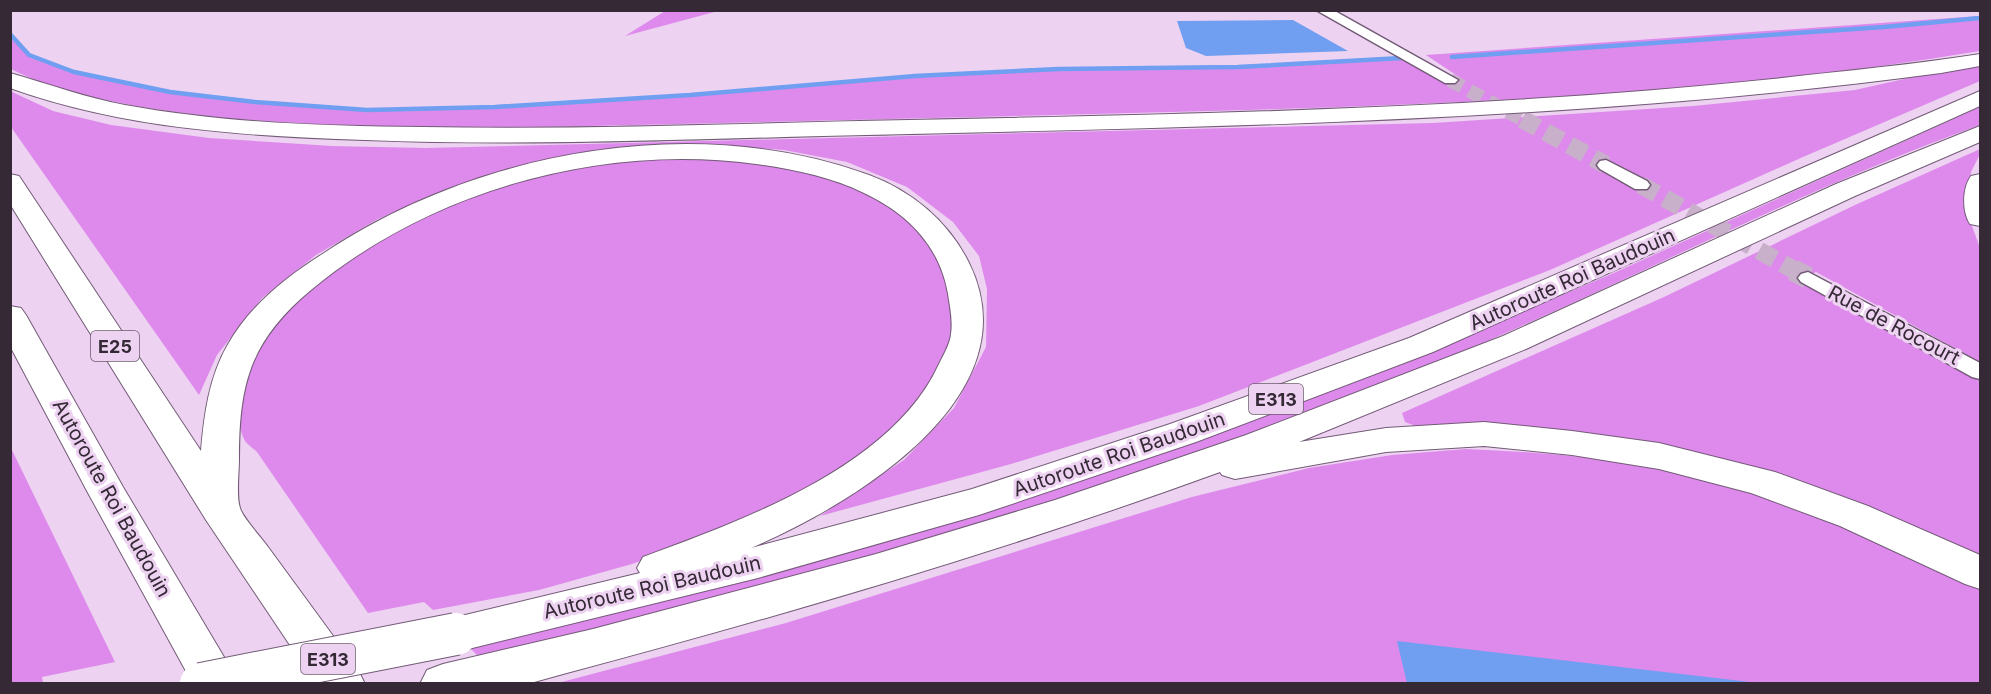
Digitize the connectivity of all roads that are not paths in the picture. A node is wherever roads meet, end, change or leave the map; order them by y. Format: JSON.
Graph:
{"nodes":[{"id":1,"x":1322,"y":10,"type":"edge"},
{"id":2,"x":1980,"y":60,"type":"edge"},
{"id":3,"x":10,"y":80,"type":"edge"},
{"id":4,"x":1450,"y":80,"type":"tunnel mouth"},
{"id":5,"x":1980,"y":98,"type":"edge"},
{"id":6,"x":1980,"y":133,"type":"edge"},
{"id":7,"x":1605,"y":165,"type":"tunnel mouth"},
{"id":8,"x":10,"y":182,"type":"edge"},
{"id":9,"x":1980,"y":182,"type":"edge"},
{"id":10,"x":1641,"y":185,"type":"tunnel mouth"},
{"id":11,"x":1980,"y":218,"type":"edge"},
{"id":12,"x":1808,"y":278,"type":"tunnel mouth"},
{"id":13,"x":10,"y":315,"type":"edge"},
{"id":14,"x":1980,"y":372,"type":"edge"},
{"id":15,"x":1171,"y":476,"type":"junction"},
{"id":16,"x":220,"y":510,"type":"junction"},
{"id":17,"x":1980,"y":573,"type":"edge"},
{"id":18,"x":541,"y":613,"type":"junction"},
{"id":19,"x":201,"y":684,"type":"edge"},
{"id":20,"x":216,"y":684,"type":"edge"},
{"id":21,"x":342,"y":684,"type":"edge"},
{"id":22,"x":443,"y":684,"type":"edge"}],
"edges":[{"from":1,"to":4,"type":"street"},
{"from":2,"to":3,"type":"highway"},
{"from":5,"to":18,"type":"highway","name":"Autoroute Roi Baudouin","number":"E313"},
{"from":6,"to":15,"type":"highway","number":"E313"},
{"from":7,"to":10,"type":"street"},
{"from":8,"to":16,"type":"highway","number":"E25"},
{"from":9,"to":11,"type":"highway"},
{"from":12,"to":14,"type":"street","name":"Rue de Rocourt"},
{"from":13,"to":20,"type":"highway","name":"Autoroute Roi Baudouin"},
{"from":15,"to":17,"type":"highway"},
{"from":15,"to":22,"type":"highway","number":"E313"},
{"from":16,"to":18,"type":"highway"},
{"from":16,"to":21,"type":"highway","number":"E25"},
{"from":18,"to":19,"type":"highway","name":"Autoroute Roi Baudouin","number":"E313","bridge":true}]}
